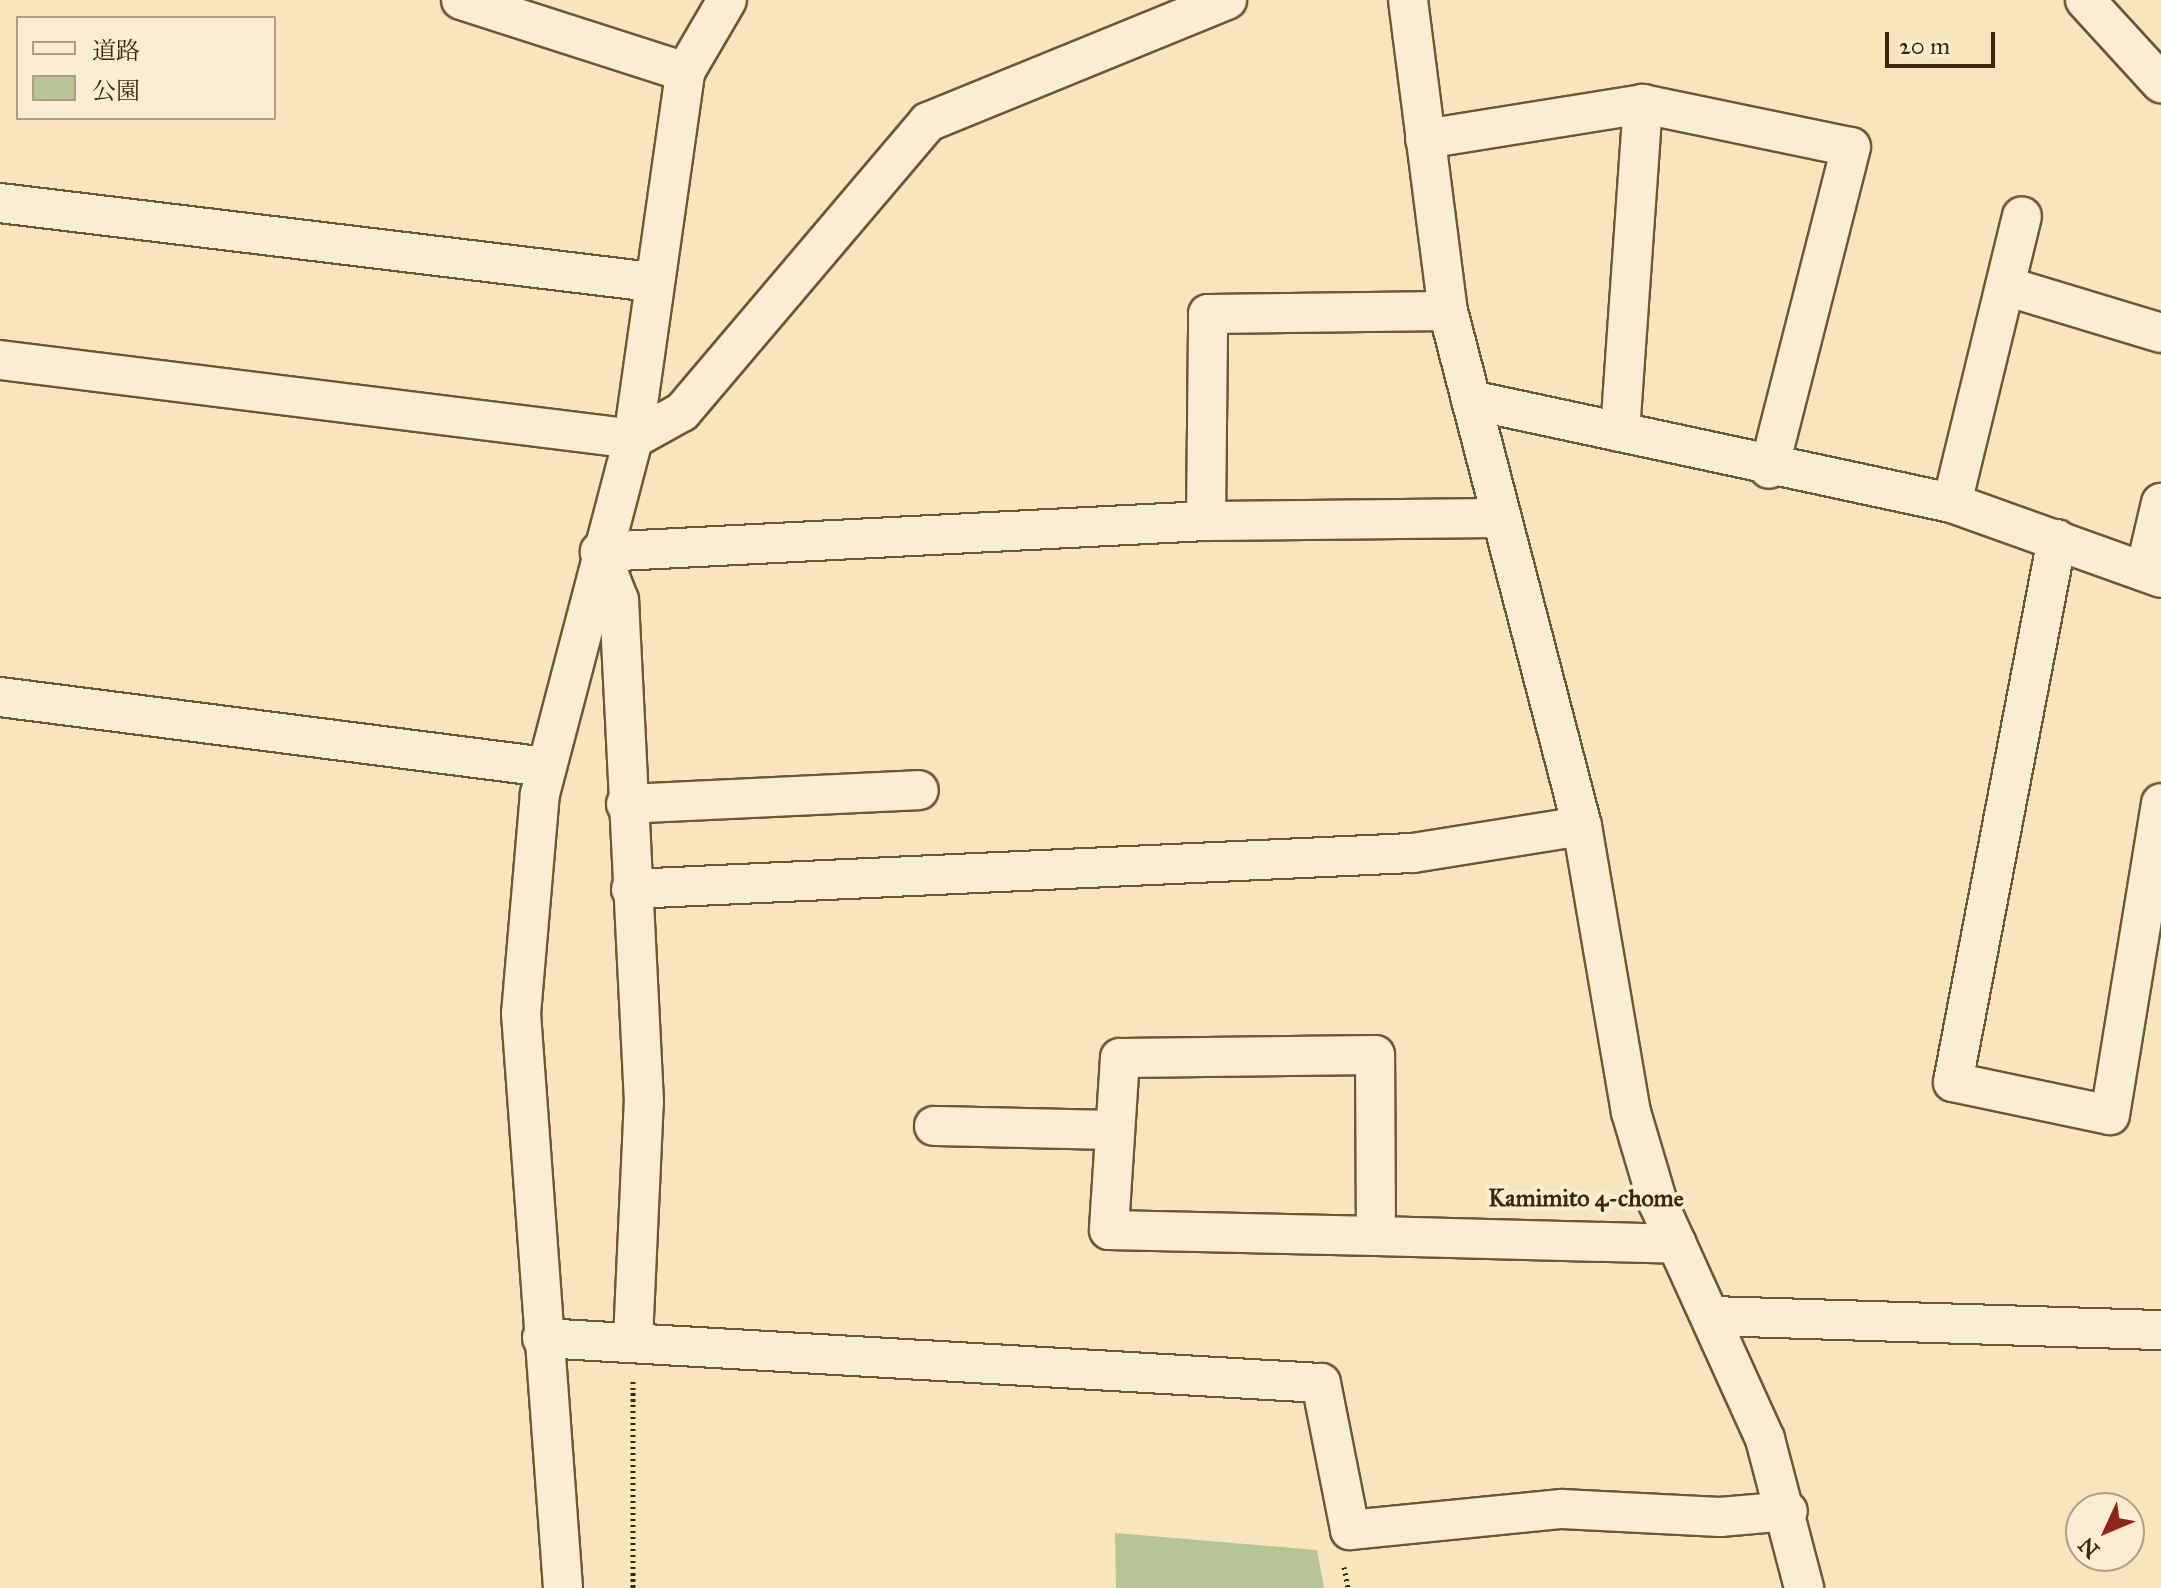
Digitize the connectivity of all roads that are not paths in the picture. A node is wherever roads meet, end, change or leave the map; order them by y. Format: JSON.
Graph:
{"nodes":[{"id":1,"x":461,"y":0,"type":"edge"},
{"id":2,"x":727,"y":0,"type":"edge"},
{"id":3,"x":1227,"y":0,"type":"edge"},
{"id":4,"x":1408,"y":0,"type":"edge"},
{"id":5,"x":2085,"y":0,"type":"edge"},
{"id":6,"x":685,"y":72,"type":"junction"},
{"id":7,"x":2161,"y":83,"type":"edge"},
{"id":8,"x":1643,"y":104,"type":"junction"},
{"id":9,"x":1425,"y":139,"type":"junction"},
{"id":10,"x":0,"y":203,"type":"edge"},
{"id":11,"x":2022,"y":216,"type":"dead end"},
{"id":12,"x":652,"y":282,"type":"junction"},
{"id":13,"x":2009,"y":287,"type":"junction"},
{"id":14,"x":1448,"y":311,"type":"junction"},
{"id":15,"x":2161,"y":333,"type":"edge"},
{"id":16,"x":0,"y":360,"type":"edge"},
{"id":17,"x":1471,"y":400,"type":"junction"},
{"id":18,"x":1620,"y":432,"type":"junction"},
{"id":19,"x":633,"y":439,"type":"junction"},
{"id":20,"x":1769,"y":469,"type":"junction"},
{"id":21,"x":1952,"y":503,"type":"junction"},
{"id":22,"x":2161,"y":503,"type":"edge"},
{"id":23,"x":1500,"y":518,"type":"junction"},
{"id":24,"x":1206,"y":521,"type":"junction"},
{"id":25,"x":2057,"y":539,"type":"junction"},
{"id":26,"x":600,"y":552,"type":"junction"},
{"id":27,"x":2153,"y":575,"type":"edge"},
{"id":28,"x":0,"y":697,"type":"edge"},
{"id":29,"x":546,"y":767,"type":"junction"},
{"id":30,"x":919,"y":790,"type":"dead end"},
{"id":31,"x":2161,"y":803,"type":"edge"},
{"id":32,"x":626,"y":804,"type":"junction"},
{"id":33,"x":1582,"y":826,"type":"junction"},
{"id":34,"x":631,"y":889,"type":"junction"},
{"id":35,"x":934,"y":1126,"type":"dead end"},
{"id":36,"x":1115,"y":1130,"type":"junction"},
{"id":37,"x":1376,"y":1236,"type":"junction"},
{"id":38,"x":1677,"y":1244,"type":"junction"},
{"id":39,"x":1712,"y":1316,"type":"junction"},
{"id":40,"x":2161,"y":1330,"type":"edge"},
{"id":41,"x":542,"y":1338,"type":"junction"},
{"id":42,"x":633,"y":1340,"type":"junction"},
{"id":43,"x":1788,"y":1511,"type":"junction"},
{"id":44,"x":563,"y":1588,"type":"edge"},
{"id":45,"x":1804,"y":1588,"type":"edge"}],
"edges":[{"from":1,"to":6,"type":"street"},
{"from":2,"to":6,"type":"street"},
{"from":3,"to":19,"type":"street"},
{"from":4,"to":9,"type":"street"},
{"from":5,"to":7,"type":"street"},
{"from":6,"to":12,"type":"street"},
{"from":8,"to":9,"type":"street"},
{"from":8,"to":18,"type":"street"},
{"from":8,"to":20,"type":"street"},
{"from":9,"to":14,"type":"street"},
{"from":10,"to":12,"type":"street"},
{"from":11,"to":13,"type":"street"},
{"from":12,"to":19,"type":"street"},
{"from":13,"to":15,"type":"street"},
{"from":13,"to":21,"type":"street"},
{"from":14,"to":17,"type":"street"},
{"from":14,"to":24,"type":"street"},
{"from":16,"to":19,"type":"street"},
{"from":17,"to":18,"type":"street"},
{"from":17,"to":23,"type":"street"},
{"from":18,"to":20,"type":"street"},
{"from":19,"to":26,"type":"street"},
{"from":20,"to":21,"type":"street"},
{"from":21,"to":25,"type":"street"},
{"from":22,"to":27,"type":"street"},
{"from":23,"to":24,"type":"street"},
{"from":23,"to":33,"type":"street"},
{"from":24,"to":26,"type":"street"},
{"from":25,"to":27,"type":"street"},
{"from":25,"to":31,"type":"street"},
{"from":26,"to":29,"type":"street"},
{"from":26,"to":32,"type":"street"},
{"from":28,"to":29,"type":"street"},
{"from":29,"to":41,"type":"street"},
{"from":30,"to":32,"type":"street"},
{"from":32,"to":34,"type":"street"},
{"from":33,"to":34,"type":"street"},
{"from":33,"to":38,"type":"street"},
{"from":34,"to":42,"type":"street"},
{"from":35,"to":36,"type":"street"},
{"from":36,"to":37,"type":"street"},
{"from":36,"to":37,"type":"street"},
{"from":37,"to":38,"type":"street"},
{"from":38,"to":39,"type":"street"},
{"from":39,"to":40,"type":"street"},
{"from":39,"to":43,"type":"street"},
{"from":41,"to":42,"type":"street"},
{"from":41,"to":44,"type":"street"},
{"from":42,"to":43,"type":"street"},
{"from":43,"to":45,"type":"street"}]}
